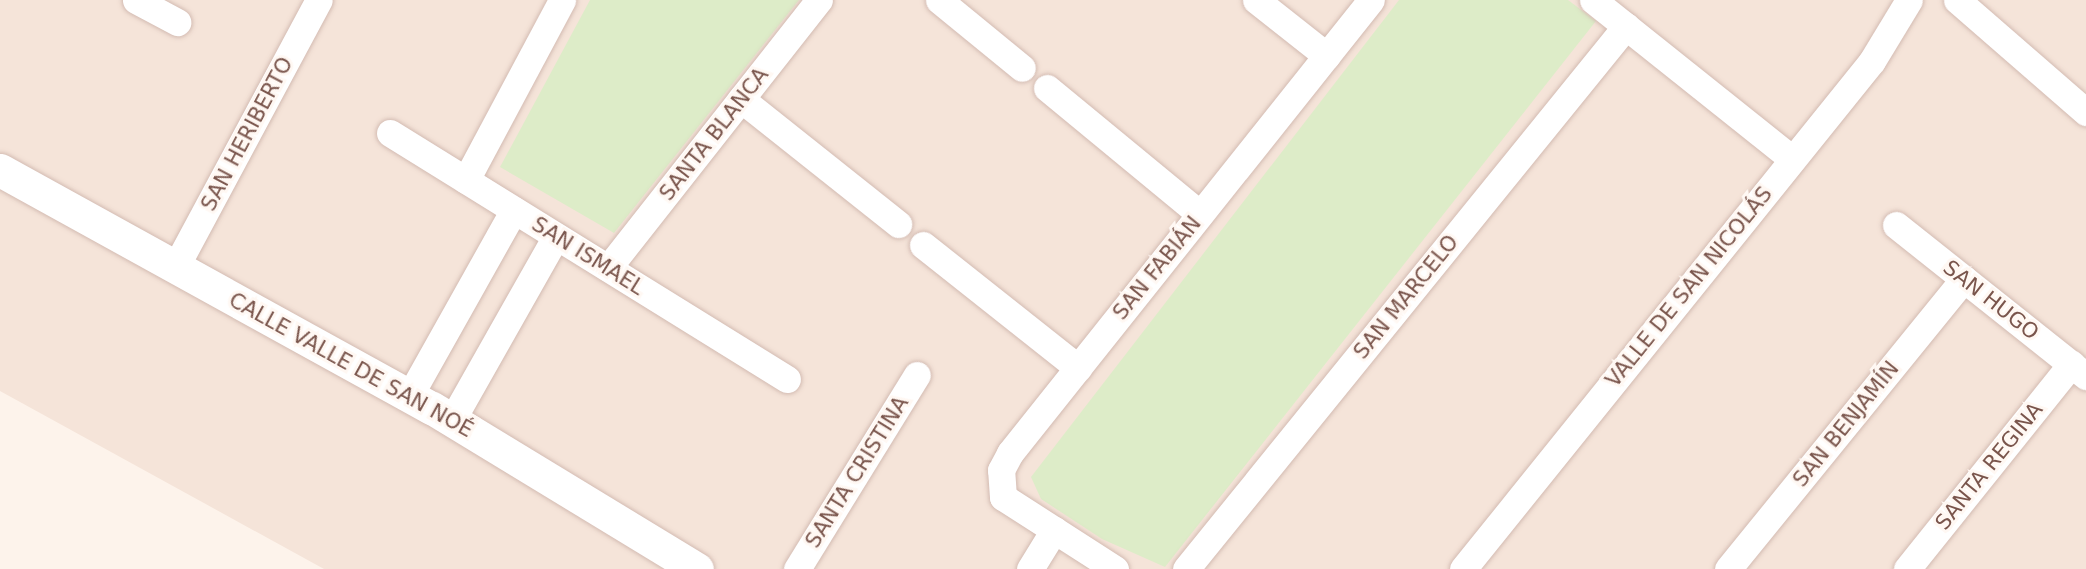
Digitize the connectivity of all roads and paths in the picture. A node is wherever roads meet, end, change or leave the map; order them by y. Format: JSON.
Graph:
{"nodes":[{"id":1,"x":136,"y":0,"type":"edge"},
{"id":2,"x":319,"y":0,"type":"edge"},
{"id":3,"x":562,"y":0,"type":"edge"},
{"id":4,"x":819,"y":0,"type":"edge"},
{"id":5,"x":939,"y":0,"type":"edge"},
{"id":6,"x":1256,"y":0,"type":"edge"},
{"id":7,"x":1371,"y":0,"type":"edge"},
{"id":8,"x":1593,"y":0,"type":"edge"},
{"id":9,"x":1910,"y":0,"type":"edge"},
{"id":10,"x":1957,"y":0,"type":"edge"},
{"id":11,"x":177,"y":22,"type":"dead end"},
{"id":12,"x":1626,"y":26,"type":"junction"},
{"id":13,"x":1327,"y":56,"type":"junction"},
{"id":14,"x":1022,"y":68,"type":"dead end"},
{"id":15,"x":1047,"y":88,"type":"dead end"},
{"id":16,"x":741,"y":99,"type":"junction"},
{"id":17,"x":2086,"y":112,"type":"edge"},
{"id":18,"x":390,"y":133,"type":"dead end"},
{"id":19,"x":1792,"y":159,"type":"junction"},
{"id":20,"x":0,"y":170,"type":"edge"},
{"id":21,"x":466,"y":180,"type":"junction"},
{"id":22,"x":514,"y":210,"type":"junction"},
{"id":23,"x":1200,"y":214,"type":"junction"},
{"id":24,"x":898,"y":224,"type":"dead end"},
{"id":25,"x":1896,"y":225,"type":"dead end"},
{"id":26,"x":556,"y":236,"type":"junction"},
{"id":27,"x":923,"y":245,"type":"dead end"},
{"id":28,"x":175,"y":268,"type":"junction"},
{"id":29,"x":608,"y":268,"type":"junction"},
{"id":30,"x":1964,"y":279,"type":"junction"},
{"id":31,"x":1078,"y":368,"type":"junction"},
{"id":32,"x":2078,"y":370,"type":"edge"},
{"id":33,"x":916,"y":375,"type":"dead end"},
{"id":34,"x":787,"y":380,"type":"dead end"},
{"id":35,"x":410,"y":395,"type":"junction"},
{"id":36,"x":452,"y":420,"type":"junction"},
{"id":37,"x":1054,"y":530,"type":"junction"},
{"id":38,"x":1098,"y":564,"type":"edge"},
{"id":39,"x":697,"y":569,"type":"edge"},
{"id":40,"x":797,"y":569,"type":"edge"},
{"id":41,"x":1030,"y":569,"type":"edge"},
{"id":42,"x":1186,"y":569,"type":"edge"},
{"id":43,"x":1462,"y":569,"type":"edge"},
{"id":44,"x":1728,"y":569,"type":"edge"},
{"id":45,"x":1907,"y":569,"type":"edge"}],
"edges":[{"from":1,"to":11,"type":"street"},
{"from":2,"to":28,"type":"street","name":"SAN HERIBERTO"},
{"from":3,"to":21,"type":"street"},
{"from":4,"to":16,"type":"street","name":"SANTA BLANCA"},
{"from":5,"to":14,"type":"street"},
{"from":6,"to":13,"type":"street"},
{"from":7,"to":13,"type":"street","name":"SAN FABIÁN"},
{"from":8,"to":12,"type":"street"},
{"from":9,"to":19,"type":"street","name":"VALLE DE SAN NICOLÁS"},
{"from":10,"to":17,"type":"street"},
{"from":12,"to":19,"type":"street"},
{"from":12,"to":42,"type":"street","name":"SAN MARCELO"},
{"from":13,"to":23,"type":"street","name":"SAN FABIÁN"},
{"from":15,"to":23,"type":"street"},
{"from":16,"to":24,"type":"street"},
{"from":16,"to":29,"type":"street","name":"SANTA BLANCA"},
{"from":18,"to":21,"type":"street","name":"SAN ISMAEL"},
{"from":19,"to":43,"type":"street","name":"VALLE DE SAN NICOLÁS"},
{"from":20,"to":28,"type":"street","name":"CALLE VALLE DE SAN NOÉ"},
{"from":21,"to":22,"type":"street","name":"SAN ISMAEL"},
{"from":22,"to":26,"type":"street","name":"SAN ISMAEL"},
{"from":22,"to":35,"type":"street"},
{"from":23,"to":31,"type":"street","name":"SAN FABIÁN"},
{"from":25,"to":30,"type":"street","name":"SAN HUGO"},
{"from":26,"to":29,"type":"street","name":"SAN ISMAEL"},
{"from":26,"to":36,"type":"street"},
{"from":27,"to":31,"type":"street"},
{"from":28,"to":35,"type":"street","name":"CALLE VALLE DE SAN NOÉ"},
{"from":29,"to":34,"type":"street","name":"SAN ISMAEL"},
{"from":30,"to":32,"type":"street","name":"SAN HUGO"},
{"from":30,"to":44,"type":"street","name":"SAN BENJAMÍN"},
{"from":31,"to":37,"type":"street","name":"SAN FABIÁN"},
{"from":32,"to":45,"type":"street","name":"SANTA REGINA"},
{"from":33,"to":40,"type":"street","name":"SANTA CRISTINA"},
{"from":35,"to":36,"type":"street","name":"CALLE VALLE DE SAN NOÉ"},
{"from":36,"to":39,"type":"street","name":"CALLE VALLE DE SAN NOÉ"},
{"from":37,"to":38,"type":"street","name":"SAN FABIÁN"},
{"from":37,"to":41,"type":"street"}]}
